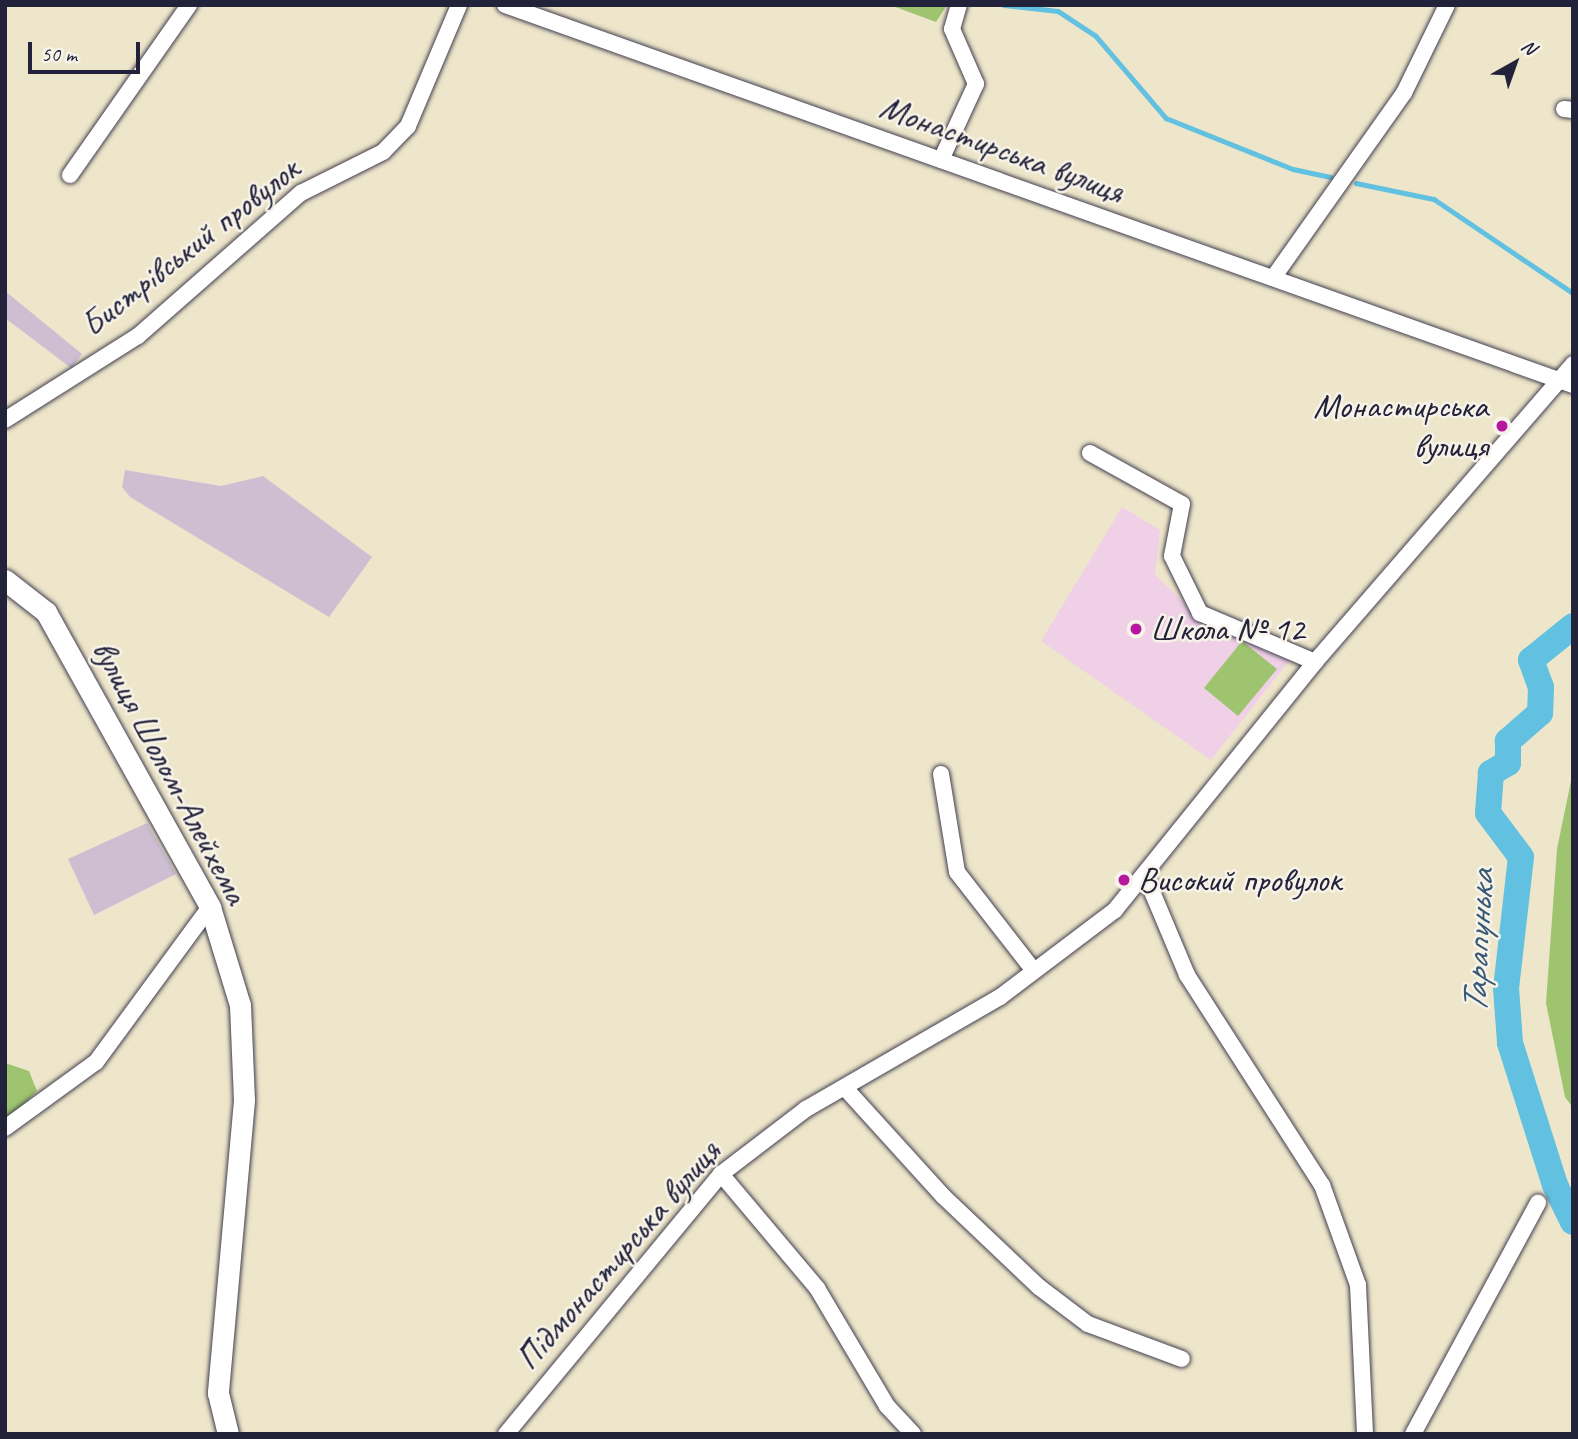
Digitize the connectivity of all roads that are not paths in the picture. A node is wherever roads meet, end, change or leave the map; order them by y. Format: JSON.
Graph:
{"nodes":[{"id":1,"x":189,"y":5,"type":"edge"},
{"id":2,"x":459,"y":5,"type":"edge"},
{"id":3,"x":505,"y":5,"type":"edge"},
{"id":4,"x":959,"y":5,"type":"edge"},
{"id":5,"x":1447,"y":5,"type":"edge"},
{"id":6,"x":941,"y":160,"type":"junction"},
{"id":7,"x":70,"y":175,"type":"dead end"},
{"id":8,"x":1273,"y":278,"type":"junction"},
{"id":9,"x":1573,"y":364,"type":"edge"},
{"id":10,"x":1565,"y":382,"type":"edge"},
{"id":11,"x":5,"y":420,"type":"edge"},
{"id":12,"x":1090,"y":453,"type":"dead end"},
{"id":13,"x":5,"y":580,"type":"edge"},
{"id":14,"x":1315,"y":662,"type":"junction"},
{"id":15,"x":941,"y":774,"type":"dead end"},
{"id":16,"x":1145,"y":875,"type":"junction"},
{"id":17,"x":211,"y":907,"type":"junction"},
{"id":18,"x":1034,"y":971,"type":"junction"},
{"id":19,"x":846,"y":1089,"type":"junction"},
{"id":20,"x":5,"y":1128,"type":"edge"},
{"id":21,"x":721,"y":1174,"type":"junction"},
{"id":22,"x":1538,"y":1203,"type":"dead end"},
{"id":23,"x":1182,"y":1359,"type":"dead end"},
{"id":24,"x":228,"y":1434,"type":"edge"},
{"id":25,"x":506,"y":1434,"type":"edge"},
{"id":26,"x":913,"y":1434,"type":"edge"},
{"id":27,"x":1365,"y":1434,"type":"edge"},
{"id":28,"x":1413,"y":1434,"type":"edge"}],
"edges":[{"from":1,"to":7,"type":"street"},
{"from":2,"to":11,"type":"street","name":"Бистрівський провулок"},
{"from":3,"to":6,"type":"street","name":"Монастирська вулиця"},
{"from":4,"to":6,"type":"street"},
{"from":5,"to":8,"type":"street"},
{"from":6,"to":8,"type":"street","name":"Монастирська вулиця"},
{"from":8,"to":10,"type":"street","name":"Монастирська вулиця"},
{"from":9,"to":10,"type":"street","name":"Підмонастирська вулиця"},
{"from":10,"to":14,"type":"street","name":"Підмонастирська вулиця"},
{"from":12,"to":14,"type":"street"},
{"from":13,"to":17,"type":"main road","name":"вулиця Шолом-Алейхема"},
{"from":14,"to":16,"type":"street","name":"Підмонастирська вулиця"},
{"from":15,"to":18,"type":"street"},
{"from":16,"to":18,"type":"street","name":"Підмонастирська вулиця"},
{"from":16,"to":27,"type":"street"},
{"from":17,"to":20,"type":"street"},
{"from":17,"to":24,"type":"main road","name":"вулиця Шолом-Алейхема"},
{"from":18,"to":19,"type":"street","name":"Підмонастирська вулиця"},
{"from":19,"to":21,"type":"street","name":"Підмонастирська вулиця"},
{"from":19,"to":23,"type":"street"},
{"from":21,"to":25,"type":"street","name":"Підмонастирська вулиця"},
{"from":21,"to":26,"type":"street"},
{"from":22,"to":28,"type":"street"}]}
